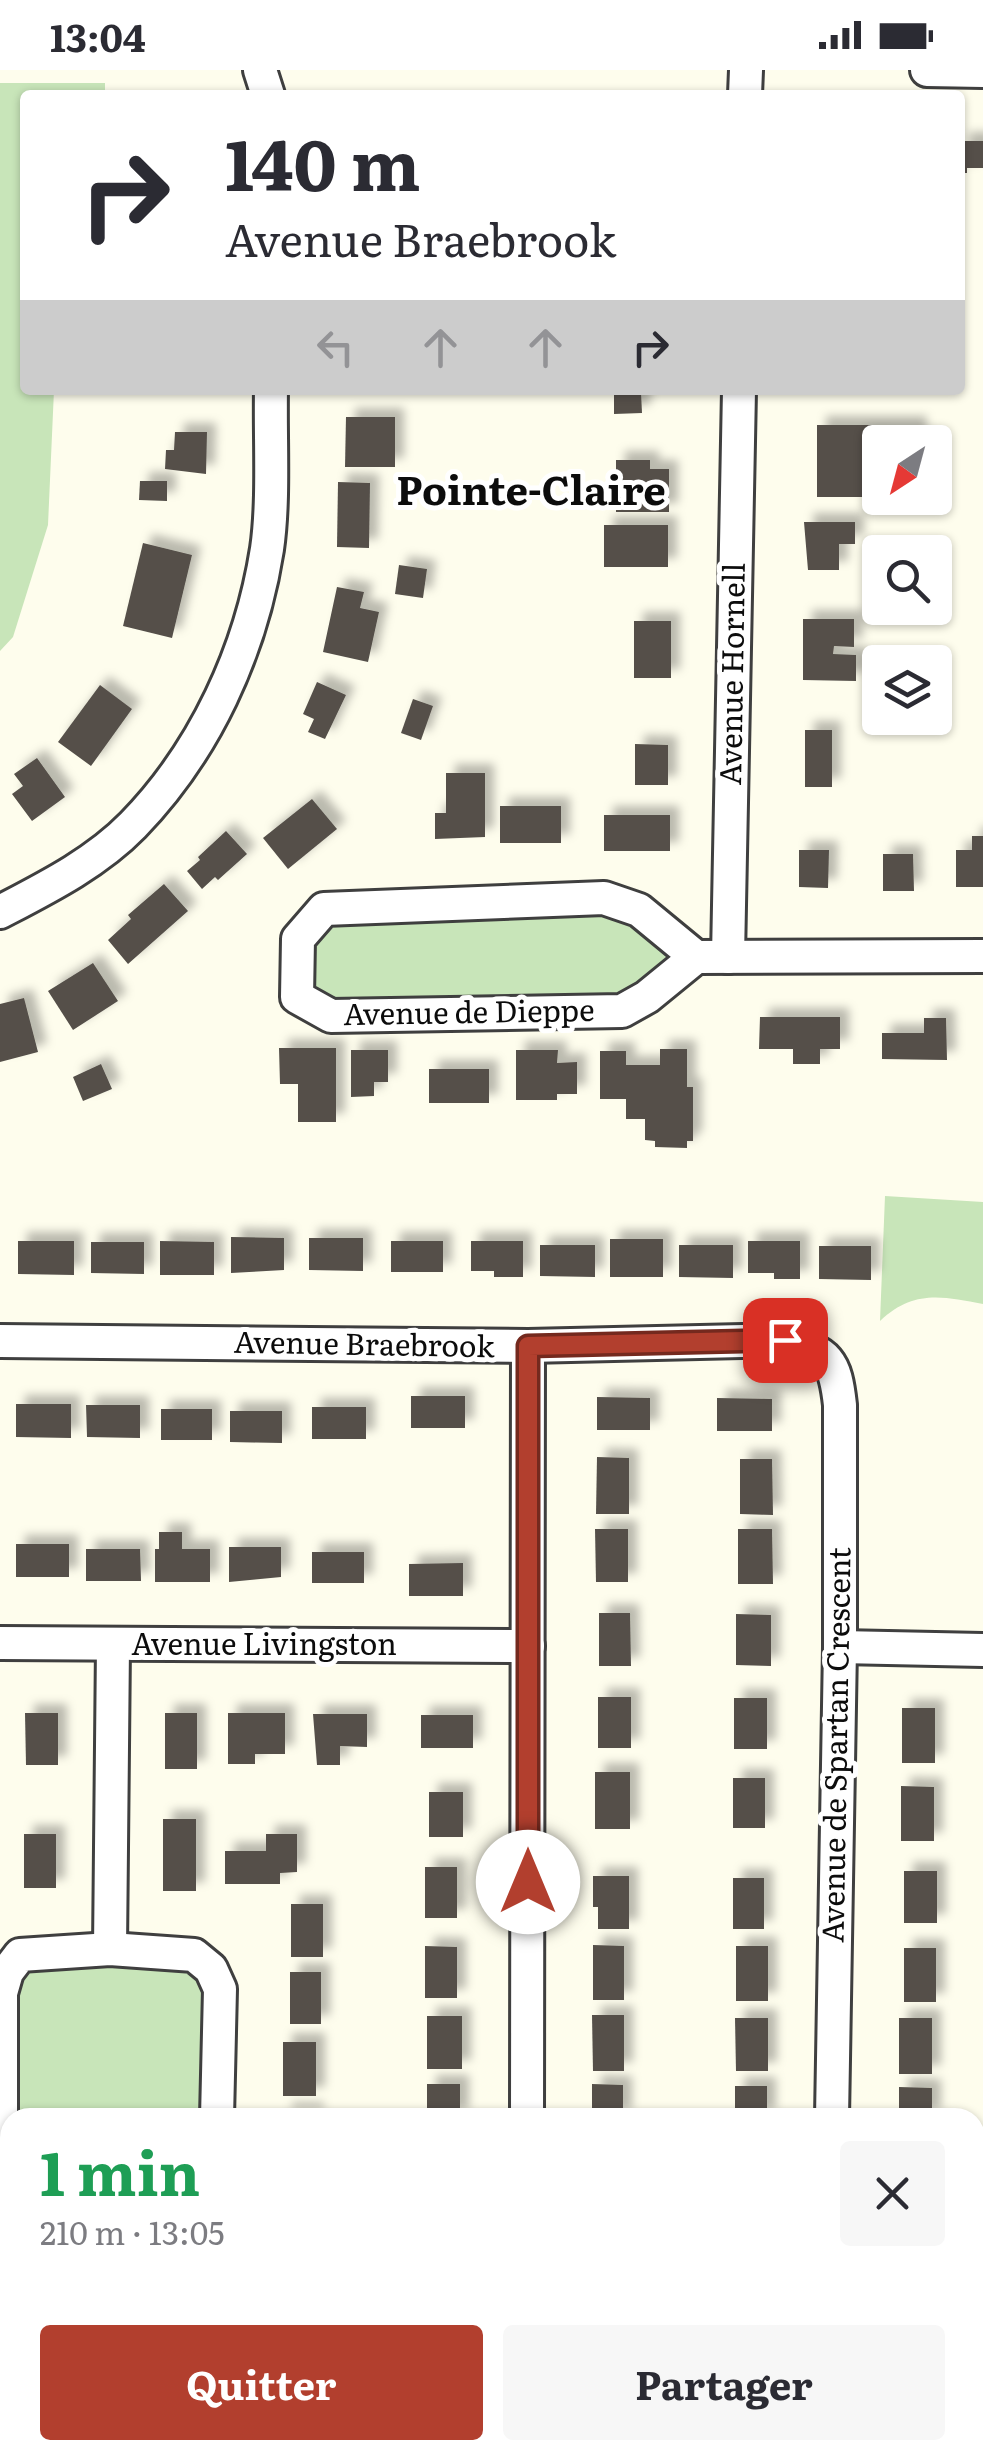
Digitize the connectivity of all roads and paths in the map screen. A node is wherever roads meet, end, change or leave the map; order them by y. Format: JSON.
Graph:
{"nodes":[{"id":1,"x":928,"y":70,"type":"edge"},
{"id":2,"x":983,"y":70,"type":"edge"},
{"id":3,"x":271,"y":395,"type":"edge"},
{"id":4,"x":739,"y":395,"type":"edge"},
{"id":5,"x":0,"y":912,"type":"edge"},
{"id":6,"x":983,"y":956,"type":"edge"},
{"id":7,"x":712,"y":957,"type":"junction"},
{"id":8,"x":0,"y":1341,"type":"edge"},
{"id":9,"x":528,"y":1346,"type":"junction"},
{"id":10,"x":836,"y":1372,"type":"joint"},
{"id":11,"x":0,"y":1643,"type":"edge"},
{"id":12,"x":112,"y":1645,"type":"junction"},
{"id":13,"x":528,"y":1646,"type":"junction"},
{"id":14,"x":840,"y":1647,"type":"junction"},
{"id":15,"x":983,"y":1650,"type":"edge"},
{"id":16,"x":110,"y":1949,"type":"junction"},
{"id":17,"x":1,"y":2108,"type":"edge"},
{"id":18,"x":217,"y":2108,"type":"edge"},
{"id":19,"x":527,"y":2108,"type":"edge"},
{"id":20,"x":832,"y":2108,"type":"edge"}],
"edges":[{"from":1,"to":2,"type":"street"},
{"from":3,"to":5,"type":"street"},
{"from":4,"to":7,"type":"street","name":"Avenue Hornell"},
{"from":6,"to":7,"type":"street"},
{"from":7,"to":7,"type":"street","name":"Avenue de Dieppe"},
{"from":8,"to":9,"type":"street","name":"Avenue Braebrook"},
{"from":9,"to":10,"type":"street","name":"Avenue Braebrook"},
{"from":9,"to":13,"type":"street"},
{"from":10,"to":14,"type":"street","name":"Avenue de Spartan Crescent"},
{"from":11,"to":12,"type":"street","name":"Avenue Livingston"},
{"from":12,"to":13,"type":"street","name":"Avenue Livingston"},
{"from":12,"to":16,"type":"street"},
{"from":13,"to":19,"type":"street"},
{"from":14,"to":15,"type":"street"},
{"from":14,"to":20,"type":"street","name":"Avenue de Spartan Crescent"},
{"from":16,"to":17,"type":"street"},
{"from":16,"to":18,"type":"street"}]}
